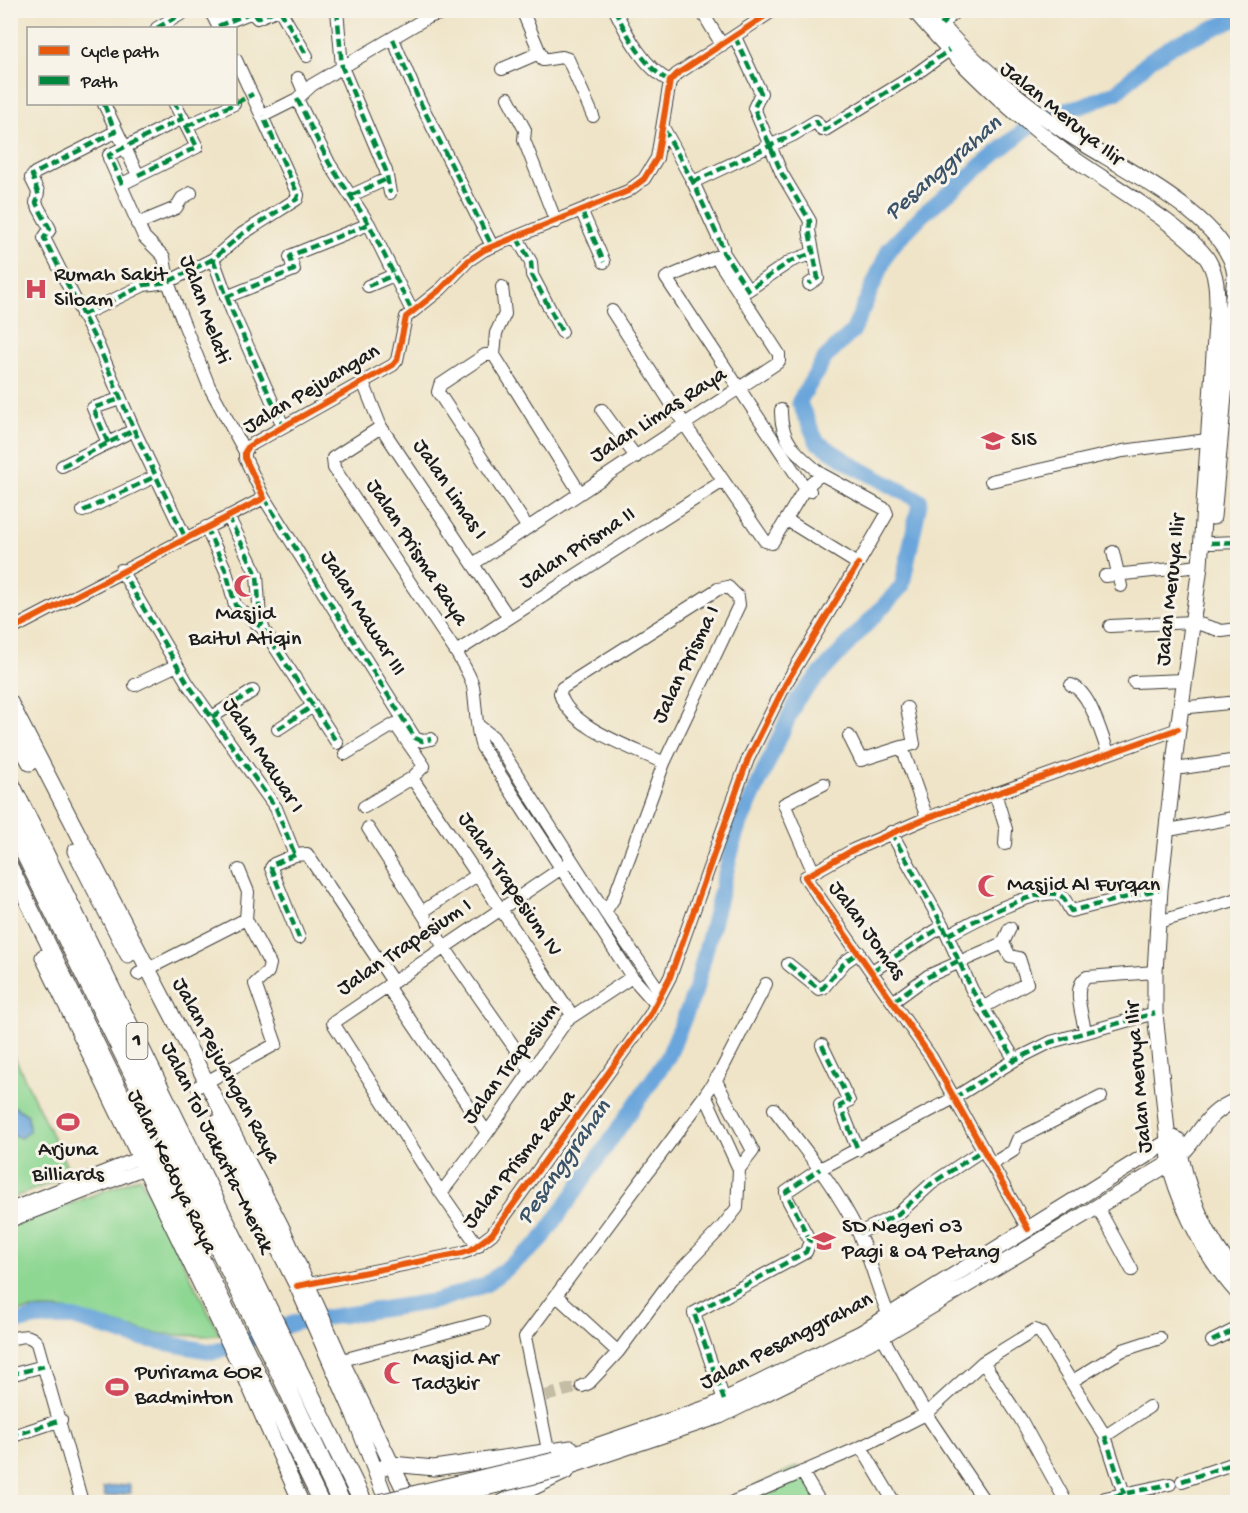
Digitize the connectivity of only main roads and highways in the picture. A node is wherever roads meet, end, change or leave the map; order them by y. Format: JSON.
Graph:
{"nodes":[{"id":1,"x":914,"y":10,"type":"edge"},
{"id":2,"x":937,"y":16,"type":"edge"},
{"id":3,"x":956,"y":51,"type":"junction"},
{"id":4,"x":1021,"y":108,"type":"junction"},
{"id":5,"x":1135,"y":176,"type":"junction"},
{"id":6,"x":1125,"y":195,"type":"junction"},
{"id":7,"x":1236,"y":288,"type":"edge"},
{"id":8,"x":1208,"y":519,"type":"junction"},
{"id":9,"x":1204,"y":628,"type":"junction"},
{"id":10,"x":10,"y":702,"type":"edge"},
{"id":11,"x":10,"y":726,"type":"edge"},
{"id":12,"x":10,"y":783,"type":"edge"},
{"id":13,"x":10,"y":823,"type":"edge"},
{"id":14,"x":10,"y":866,"type":"edge"},
{"id":15,"x":10,"y":889,"type":"edge"},
{"id":16,"x":142,"y":972,"type":"junction"},
{"id":17,"x":1238,"y":1100,"type":"edge"},
{"id":18,"x":1166,"y":1118,"type":"junction"},
{"id":19,"x":1199,"y":1129,"type":"junction"},
{"id":20,"x":1173,"y":1139,"type":"junction"},
{"id":21,"x":1149,"y":1155,"type":"junction"},
{"id":22,"x":1175,"y":1160,"type":"junction"},
{"id":23,"x":147,"y":1161,"type":"junction"},
{"id":24,"x":1144,"y":1179,"type":"junction"},
{"id":25,"x":1183,"y":1202,"type":"junction"},
{"id":26,"x":1068,"y":1214,"type":"junction"},
{"id":27,"x":1238,"y":1276,"type":"edge"},
{"id":28,"x":1238,"y":1293,"type":"edge"},
{"id":29,"x":255,"y":1303,"type":"junction"},
{"id":30,"x":336,"y":1362,"type":"junction"},
{"id":31,"x":286,"y":1365,"type":"junction"},
{"id":32,"x":250,"y":1371,"type":"junction"},
{"id":33,"x":771,"y":1384,"type":"junction"},
{"id":34,"x":586,"y":1456,"type":"junction"},
{"id":35,"x":554,"y":1457,"type":"junction"},
{"id":36,"x":392,"y":1464,"type":"junction"},
{"id":37,"x":434,"y":1468,"type":"junction"},
{"id":38,"x":374,"y":1470,"type":"junction"},
{"id":39,"x":320,"y":1500,"type":"edge"},
{"id":40,"x":295,"y":1501,"type":"edge"},
{"id":41,"x":510,"y":1501,"type":"edge"},
{"id":42,"x":340,"y":1503,"type":"edge"},
{"id":43,"x":363,"y":1503,"type":"edge"},
{"id":44,"x":379,"y":1503,"type":"edge"},
{"id":45,"x":387,"y":1503,"type":"edge"},
{"id":46,"x":410,"y":1503,"type":"edge"},
{"id":47,"x":429,"y":1503,"type":"edge"}],
"edges":[{"from":1,"to":3,"type":"main road","name":"Jalan Meruya Ilir"},
{"from":2,"to":3,"type":"main road","name":"Jalan Meruya Ilir"},
{"from":3,"to":4,"type":"main road","name":"Jalan Meruya Ilir"},
{"from":4,"to":5,"type":"main road","name":"Jalan Meruya Ilir"},
{"from":4,"to":6,"type":"main road","name":"Jalan Meruya Ilir"},
{"from":5,"to":6,"type":"main road"},
{"from":5,"to":7,"type":"main road","name":"Jalan Meruya Ilir"},
{"from":6,"to":8,"type":"main road","name":"Jalan Meruya Ilir"},
{"from":7,"to":8,"type":"main road","name":"Jalan Meruya Ilir"},
{"from":8,"to":9,"type":"main road","name":"Jalan Meruya Ilir"},
{"from":8,"to":9,"type":"main road","name":"Jalan Meruya Ilir"},
{"from":9,"to":18,"type":"main road","name":"Jalan Meruya Ilir"},
{"from":9,"to":20,"type":"main road","name":"Jalan Meruya Ilir"},
{"from":10,"to":16,"type":"main road","name":"Jalan Pejuangan Raya"},
{"from":11,"to":16,"type":"main road","name":"Jalan Pejuangan Raya"},
{"from":12,"to":29,"type":"highway","name":"Jalan Tol Jakarta–Merak","number":"1"},
{"from":13,"to":29,"type":"highway","name":"Jalan Tol Jakarta–Merak","number":"1"},
{"from":14,"to":23,"type":"main road","name":"Jalan Kedoya Raya"},
{"from":15,"to":23,"type":"main road","name":"Jalan Kedoya Raya"},
{"from":16,"to":30,"type":"main road","name":"Jalan Pejuangan Raya"},
{"from":17,"to":19,"type":"main road"},
{"from":18,"to":20,"type":"main road","name":"Jalan Meruya Ilir"},
{"from":18,"to":21,"type":"main road"},
{"from":19,"to":20,"type":"main road","name":"Jalan Pesanggrahan"},
{"from":19,"to":22,"type":"main road"},
{"from":20,"to":21,"type":"main road","name":"Jalan Pesanggrahan"},
{"from":20,"to":22,"type":"main road","name":"Jalan Meruya Ilir"},
{"from":21,"to":26,"type":"main road","name":"Jalan Pesanggrahan"},
{"from":22,"to":24,"type":"main road","name":"Jalan Pesanggrahan"},
{"from":22,"to":25,"type":"main road","name":"Jalan Meruya Ilir"},
{"from":22,"to":27,"type":"main road","name":"Jalan Meruya Ilir"},
{"from":23,"to":32,"type":"main road","name":"Jalan Kedoya Raya"},
{"from":24,"to":25,"type":"main road"},
{"from":24,"to":26,"type":"main road","name":"Jalan Pesanggrahan"},
{"from":25,"to":28,"type":"main road","name":"Jalan Meruya Ilir"},
{"from":26,"to":33,"type":"main road","name":"Jalan Pesanggrahan"},
{"from":26,"to":33,"type":"main road","name":"Jalan Pesanggrahan"},
{"from":29,"to":31,"type":"highway","name":"Jalan Tol Jakarta–Merak","number":"1"},
{"from":30,"to":36,"type":"main road","name":"Jalan Pejuangan Raya"},
{"from":30,"to":38,"type":"main road","name":"Jalan Pejuangan Raya"},
{"from":31,"to":42,"type":"highway","name":"Jalan Tol Jakarta–Merak","number":"1"},
{"from":31,"to":43,"type":"highway","name":"Jalan Tol Jakarta–Merak","number":"1"},
{"from":32,"to":39,"type":"main road","name":"Jalan Kedoya Raya"},
{"from":32,"to":40,"type":"main road","name":"Jalan Kedoya Raya"},
{"from":33,"to":34,"type":"main road","name":"Jalan Pesanggrahan"},
{"from":33,"to":34,"type":"main road","name":"Jalan Pesanggrahan"},
{"from":34,"to":35,"type":"main road","name":"Jalan Pesanggrahan"},
{"from":34,"to":35,"type":"main road"},
{"from":34,"to":41,"type":"main road"},
{"from":35,"to":37,"type":"main road"},
{"from":35,"to":44,"type":"main road","name":"Jalan Pesanggrahan","bridge":true},
{"from":35,"to":47,"type":"main road","name":"Jalan Pesanggrahan","bridge":true},
{"from":36,"to":37,"type":"main road"},
{"from":36,"to":38,"type":"main road"},
{"from":36,"to":46,"type":"main road","name":"Jalan Pejuangan Raya"},
{"from":37,"to":47,"type":"main road"},
{"from":38,"to":45,"type":"main road","name":"Jalan Pejuangan Raya"},
{"from":39,"to":40,"type":"main road"}]}
